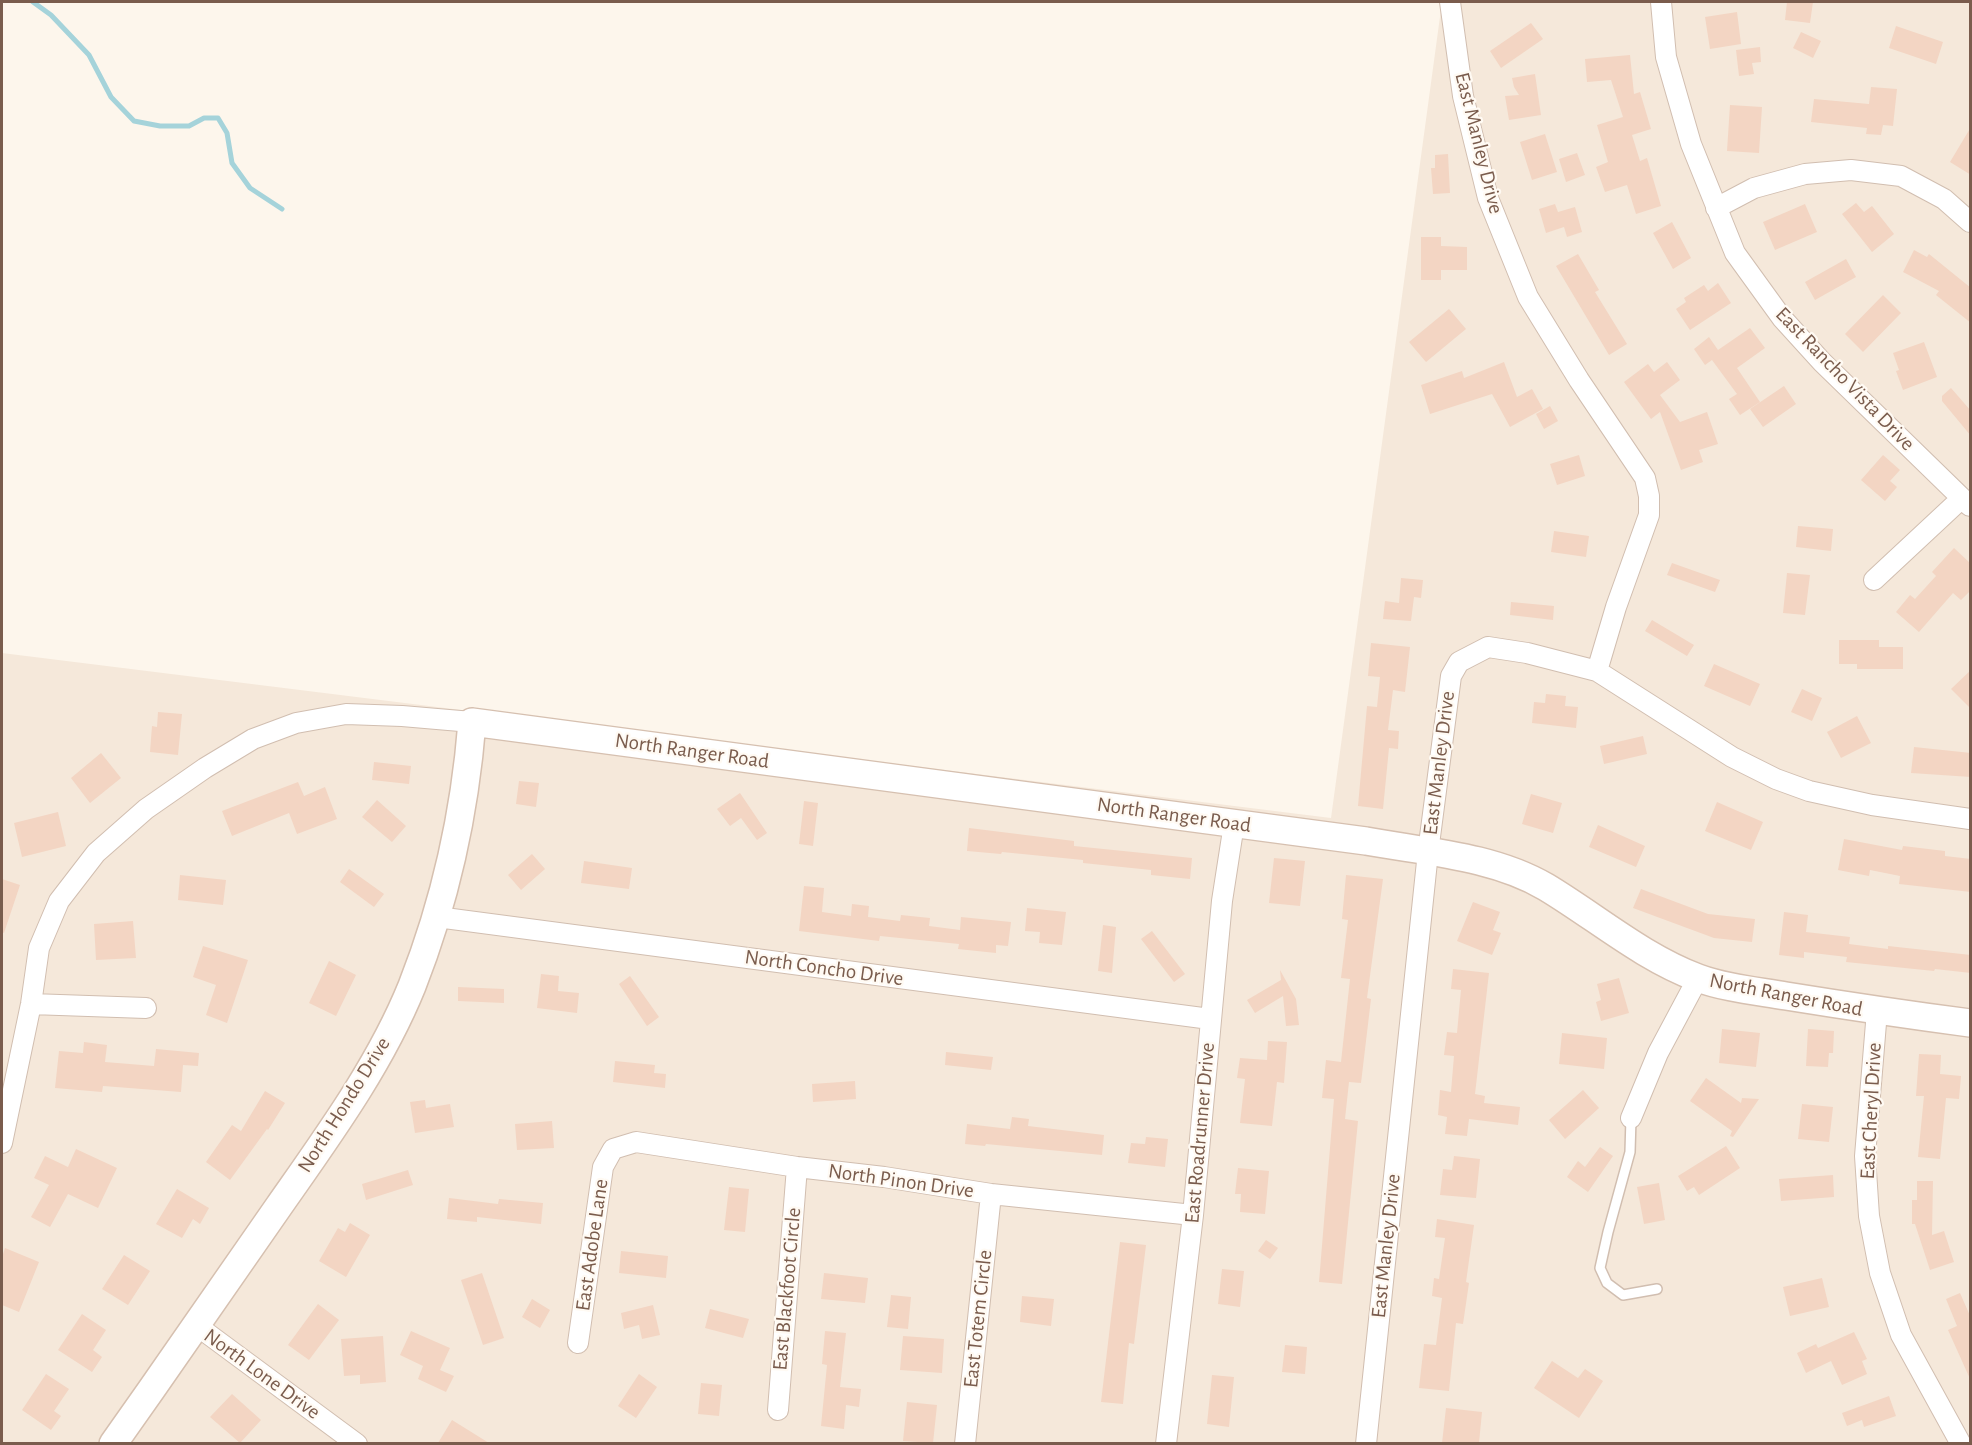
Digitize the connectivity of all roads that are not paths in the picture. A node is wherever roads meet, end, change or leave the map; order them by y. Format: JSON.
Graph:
{"nodes":[{"id":1,"x":1450,"y":2,"type":"edge"},
{"id":2,"x":1661,"y":2,"type":"edge"},
{"id":3,"x":1716,"y":208,"type":"junction"},
{"id":4,"x":1971,"y":222,"type":"edge"},
{"id":5,"x":1966,"y":502,"type":"edge"},
{"id":6,"x":1874,"y":580,"type":"dead end"},
{"id":7,"x":1597,"y":671,"type":"junction"},
{"id":8,"x":472,"y":722,"type":"junction"},
{"id":9,"x":1971,"y":819,"type":"edge"},
{"id":10,"x":1234,"y":824,"type":"junction"},
{"id":11,"x":1428,"y":852,"type":"junction"},
{"id":12,"x":437,"y":917,"type":"junction"},
{"id":13,"x":1698,"y":978,"type":"junction"},
{"id":14,"x":31,"y":1004,"type":"junction"},
{"id":15,"x":146,"y":1008,"type":"dead end"},
{"id":16,"x":1877,"y":1011,"type":"junction"},
{"id":17,"x":1210,"y":1019,"type":"junction"},
{"id":18,"x":1971,"y":1023,"type":"edge"},
{"id":19,"x":1631,"y":1118,"type":"joint"},
{"id":20,"x":2,"y":1143,"type":"edge"},
{"id":21,"x":613,"y":1149,"type":"joint"},
{"id":22,"x":797,"y":1167,"type":"junction"},
{"id":23,"x":991,"y":1194,"type":"junction"},
{"id":24,"x":1192,"y":1215,"type":"junction"},
{"id":25,"x":1657,"y":1289,"type":"dead end"},
{"id":26,"x":196,"y":1325,"type":"junction"},
{"id":27,"x":578,"y":1343,"type":"dead end"},
{"id":28,"x":778,"y":1410,"type":"dead end"},
{"id":29,"x":113,"y":1443,"type":"edge"},
{"id":30,"x":357,"y":1443,"type":"edge"},
{"id":31,"x":965,"y":1443,"type":"edge"},
{"id":32,"x":1166,"y":1443,"type":"edge"},
{"id":33,"x":1366,"y":1443,"type":"edge"},
{"id":34,"x":1960,"y":1443,"type":"edge"}],
"edges":[{"from":1,"to":7,"type":"street","name":"East Manley Drive"},
{"from":2,"to":3,"type":"street","name":"East Rancho Vista Drive"},
{"from":3,"to":4,"type":"street"},
{"from":3,"to":5,"type":"street","name":"East Rancho Vista Drive"},
{"from":5,"to":6,"type":"street"},
{"from":7,"to":9,"type":"street"},
{"from":7,"to":11,"type":"street","name":"East Manley Drive"},
{"from":8,"to":10,"type":"street","name":"North Ranger Road"},
{"from":8,"to":12,"type":"street","name":"North Hondo Drive"},
{"from":8,"to":14,"type":"street","name":"North Ranger Road"},
{"from":10,"to":11,"type":"street","name":"North Ranger Road"},
{"from":10,"to":17,"type":"street","name":"East Roadrunner Drive"},
{"from":11,"to":13,"type":"street","name":"North Ranger Road"},
{"from":11,"to":33,"type":"street","name":"East Manley Drive"},
{"from":12,"to":17,"type":"street","name":"North Concho Drive"},
{"from":12,"to":26,"type":"street","name":"North Hondo Drive"},
{"from":13,"to":16,"type":"street","name":"North Ranger Road"},
{"from":13,"to":19,"type":"street"},
{"from":14,"to":15,"type":"street"},
{"from":14,"to":20,"type":"street","name":"North Ranger Road"},
{"from":16,"to":18,"type":"street","name":"North Ranger Road"},
{"from":16,"to":34,"type":"street","name":"East Cheryl Drive"},
{"from":17,"to":24,"type":"street","name":"East Roadrunner Drive"},
{"from":19,"to":25,"type":"lane"},
{"from":21,"to":22,"type":"street","name":"North Pinon Drive"},
{"from":21,"to":27,"type":"street","name":"East Adobe Lane"},
{"from":22,"to":23,"type":"street","name":"North Pinon Drive"},
{"from":22,"to":28,"type":"street","name":"East Blackfoot Circle"},
{"from":23,"to":24,"type":"street","name":"North Pinon Drive"},
{"from":23,"to":31,"type":"street","name":"East Totem Circle"},
{"from":24,"to":32,"type":"street","name":"East Roadrunner Drive"},
{"from":26,"to":29,"type":"street","name":"North Hondo Drive"},
{"from":26,"to":30,"type":"street","name":"North Lone Drive"}]}
